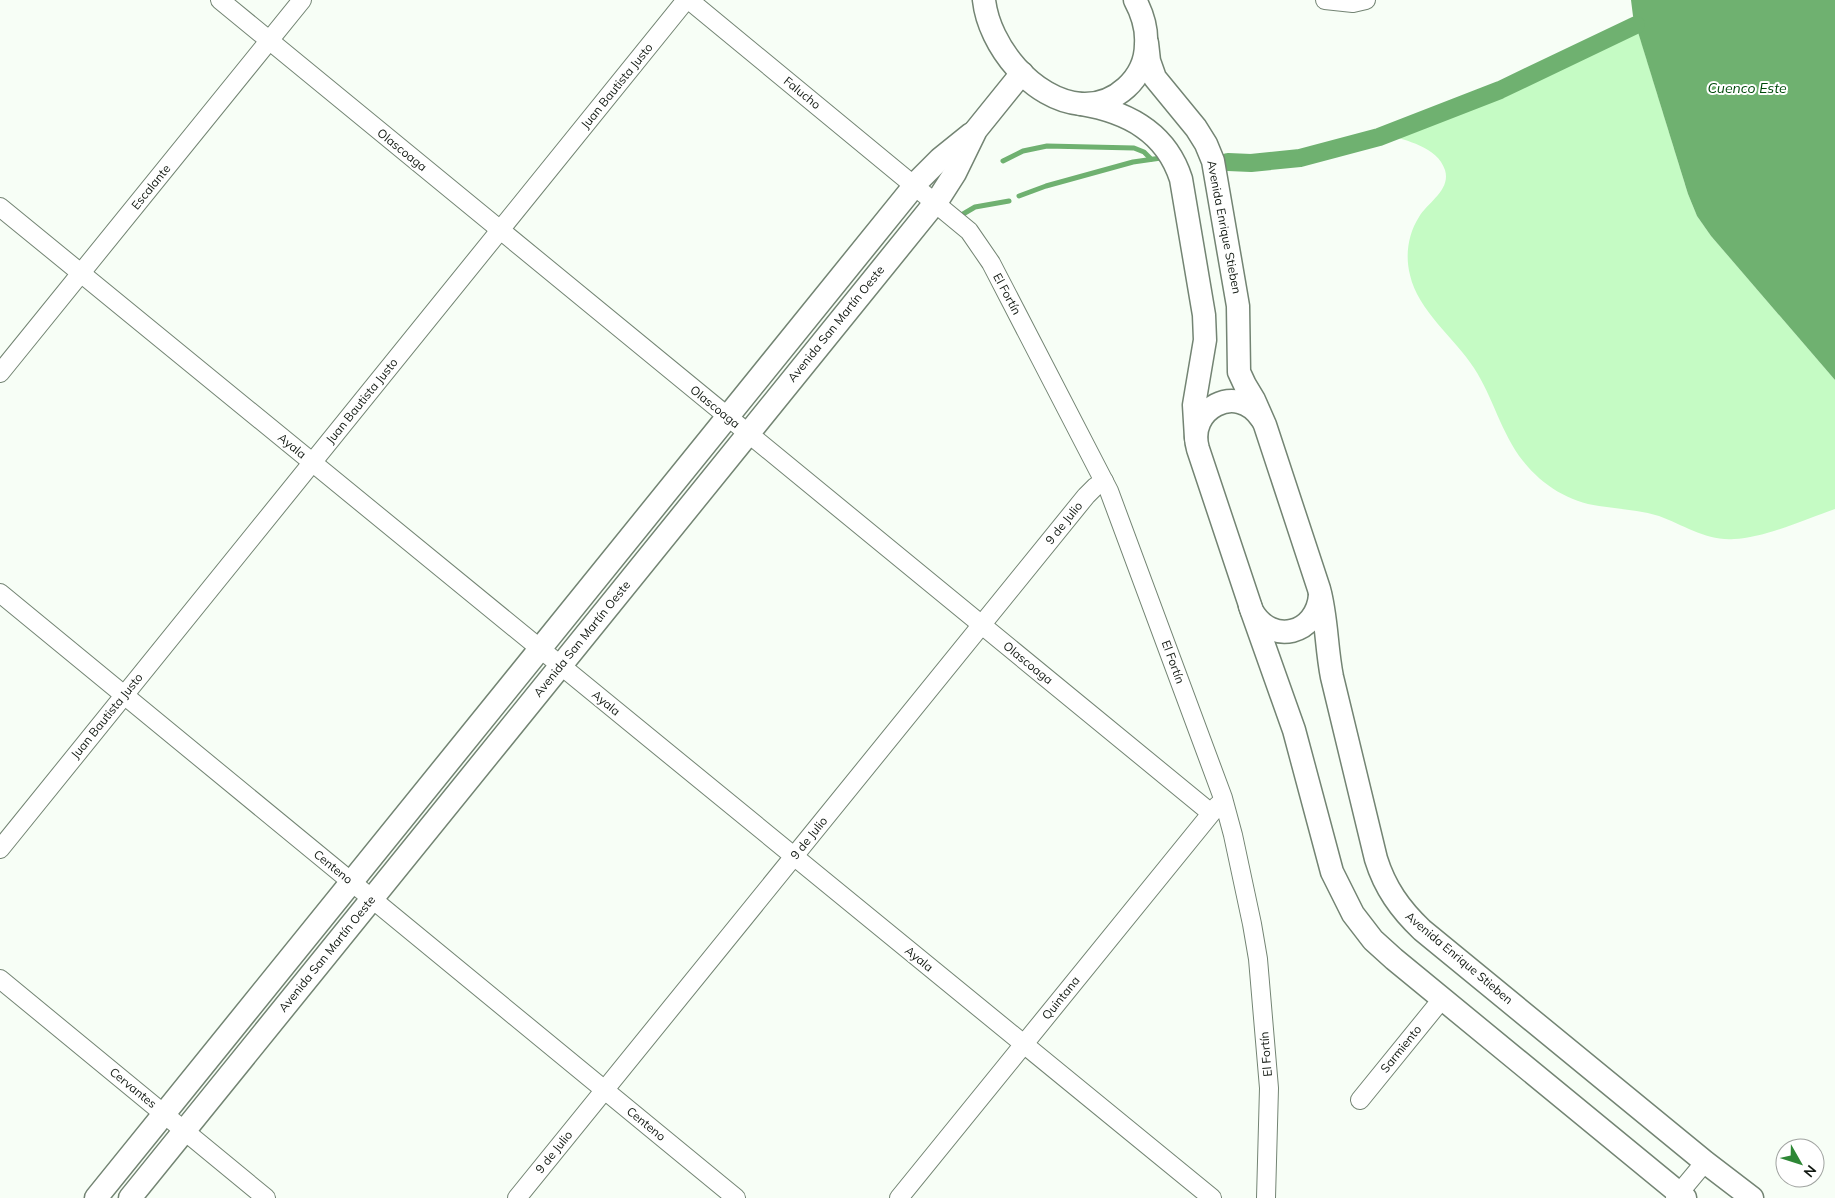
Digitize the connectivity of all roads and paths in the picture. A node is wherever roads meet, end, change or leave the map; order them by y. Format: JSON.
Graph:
{"nodes":[{"id":1,"x":220,"y":0,"type":"edge"},
{"id":2,"x":302,"y":0,"type":"edge"},
{"id":3,"x":688,"y":0,"type":"edge"},
{"id":4,"x":984,"y":0,"type":"edge"},
{"id":5,"x":1135,"y":0,"type":"edge"},
{"id":6,"x":1325,"y":0,"type":"edge"},
{"id":7,"x":1366,"y":0,"type":"edge"},
{"id":8,"x":269,"y":40,"type":"junction"},
{"id":9,"x":1146,"y":43,"type":"junction"},
{"id":10,"x":1022,"y":73,"type":"junction"},
{"id":11,"x":1081,"y":104,"type":"junction"},
{"id":12,"x":976,"y":130,"type":"junction"},
{"id":13,"x":914,"y":186,"type":"junction"},
{"id":14,"x":935,"y":202,"type":"junction"},
{"id":15,"x":0,"y":207,"type":"edge"},
{"id":16,"x":1222,"y":208,"type":"junction"},
{"id":17,"x":1187,"y":214,"type":"junction"},
{"id":18,"x":500,"y":230,"type":"junction"},
{"id":19,"x":81,"y":273,"type":"junction"},
{"id":20,"x":0,"y":373,"type":"edge"},
{"id":21,"x":728,"y":417,"type":"junction"},
{"id":22,"x":1265,"y":425,"type":"junction"},
{"id":23,"x":748,"y":434,"type":"junction"},
{"id":24,"x":1196,"y":438,"type":"junction"},
{"id":25,"x":312,"y":463,"type":"junction"},
{"id":26,"x":1104,"y":481,"type":"junction"},
{"id":27,"x":1319,"y":589,"type":"junction"},
{"id":28,"x":0,"y":593,"type":"edge"},
{"id":29,"x":1250,"y":606,"type":"junction"},
{"id":30,"x":982,"y":625,"type":"junction"},
{"id":31,"x":540,"y":649,"type":"junction"},
{"id":32,"x":561,"y":666,"type":"junction"},
{"id":33,"x":124,"y":695,"type":"junction"},
{"id":34,"x":1223,"y":798,"type":"junction"},
{"id":35,"x":1211,"y":813,"type":"junction"},
{"id":36,"x":0,"y":849,"type":"edge"},
{"id":37,"x":794,"y":857,"type":"junction"},
{"id":38,"x":351,"y":882,"type":"junction"},
{"id":39,"x":372,"y":899,"type":"junction"},
{"id":40,"x":0,"y":979,"type":"edge"},
{"id":41,"x":1442,"y":999,"type":"junction"},
{"id":42,"x":1024,"y":1044,"type":"junction"},
{"id":43,"x":605,"y":1090,"type":"junction"},
{"id":44,"x":1360,"y":1100,"type":"dead end"},
{"id":45,"x":164,"y":1114,"type":"junction"},
{"id":46,"x":184,"y":1131,"type":"junction"},
{"id":47,"x":1706,"y":1162,"type":"junction"},
{"id":48,"x":1680,"y":1196,"type":"edge"},
{"id":49,"x":96,"y":1198,"type":"edge"},
{"id":50,"x":130,"y":1198,"type":"edge"},
{"id":51,"x":266,"y":1198,"type":"edge"},
{"id":52,"x":517,"y":1198,"type":"edge"},
{"id":53,"x":736,"y":1198,"type":"edge"},
{"id":54,"x":899,"y":1198,"type":"edge"},
{"id":55,"x":1212,"y":1198,"type":"edge"},
{"id":56,"x":1266,"y":1198,"type":"edge"},
{"id":57,"x":1752,"y":1198,"type":"edge"}],
"edges":[{"from":1,"to":8,"type":"street","name":"Olascoaga"},
{"from":2,"to":8,"type":"street","name":"Escalante"},
{"from":3,"to":13,"type":"street","name":"Falucho"},
{"from":3,"to":18,"type":"street","name":"Juan Bautista Justo"},
{"from":4,"to":10,"type":"main road"},
{"from":5,"to":9,"type":"main road","name":"Avenida Enrique Stieben"},
{"from":6,"to":7,"type":"street"},
{"from":8,"to":18,"type":"street","name":"Olascoaga"},
{"from":8,"to":19,"type":"street","name":"Escalante"},
{"from":9,"to":11,"type":"main road"},
{"from":9,"to":16,"type":"main road","name":"Avenida Enrique Stieben"},
{"from":10,"to":11,"type":"main road"},
{"from":10,"to":12,"type":"main road","name":"Avenida San Martín Oeste"},
{"from":11,"to":17,"type":"main road"},
{"from":12,"to":13,"type":"main road","name":"Avenida San Martín Oeste"},
{"from":12,"to":14,"type":"main road","name":"Avenida San Martín Oeste"},
{"from":13,"to":14,"type":"street","name":"El Fortín"},
{"from":13,"to":21,"type":"main road","name":"Avenida San Martín Oeste"},
{"from":14,"to":23,"type":"main road","name":"Avenida San Martín Oeste"},
{"from":14,"to":26,"type":"street","name":"El Fortín"},
{"from":15,"to":19,"type":"street","name":"Ayala"},
{"from":16,"to":17,"type":"main road"},
{"from":16,"to":22,"type":"main road","name":"Avenida Enrique Stieben"},
{"from":17,"to":24,"type":"main road"},
{"from":18,"to":21,"type":"street","name":"Olascoaga"},
{"from":18,"to":25,"type":"street","name":"Juan Bautista Justo"},
{"from":19,"to":20,"type":"street","name":"Escalante"},
{"from":19,"to":25,"type":"street","name":"Ayala"},
{"from":21,"to":23,"type":"street","name":"Olascoaga"},
{"from":21,"to":31,"type":"main road","name":"Avenida San Martín Oeste"},
{"from":22,"to":24,"type":"main road","name":"Avenida Enrique Stieben"},
{"from":22,"to":27,"type":"main road","name":"Avenida Enrique Stieben"},
{"from":23,"to":30,"type":"street","name":"Olascoaga"},
{"from":23,"to":32,"type":"main road","name":"Avenida San Martín Oeste"},
{"from":24,"to":29,"type":"main road","name":"Avenida Enrique Stieben"},
{"from":25,"to":31,"type":"street","name":"Ayala"},
{"from":25,"to":33,"type":"street","name":"Juan Bautista Justo"},
{"from":26,"to":30,"type":"street","name":"9 de Julio"},
{"from":26,"to":34,"type":"street","name":"El Fortín"},
{"from":27,"to":29,"type":"main road","name":"Avenida Enrique Stieben"},
{"from":27,"to":47,"type":"main road","name":"Avenida Enrique Stieben"},
{"from":28,"to":33,"type":"street","name":"Centeno"},
{"from":29,"to":41,"type":"main road","name":"Avenida Enrique Stieben"},
{"from":30,"to":35,"type":"street","name":"Olascoaga"},
{"from":30,"to":37,"type":"street","name":"9 de Julio"},
{"from":31,"to":32,"type":"street","name":"Ayala"},
{"from":31,"to":38,"type":"main road","name":"Avenida San Martín Oeste"},
{"from":32,"to":37,"type":"street","name":"Ayala"},
{"from":32,"to":39,"type":"main road","name":"Avenida San Martín Oeste"},
{"from":33,"to":36,"type":"street","name":"Juan Bautista Justo"},
{"from":33,"to":38,"type":"street","name":"Centeno"},
{"from":34,"to":35,"type":"street","name":"Quintana"},
{"from":34,"to":56,"type":"street","name":"El Fortín"},
{"from":35,"to":42,"type":"street","name":"Quintana"},
{"from":37,"to":42,"type":"street","name":"Ayala"},
{"from":37,"to":43,"type":"street","name":"9 de Julio"},
{"from":38,"to":39,"type":"street","name":"Centeno"},
{"from":38,"to":45,"type":"main road","name":"Avenida San Martín Oeste"},
{"from":39,"to":43,"type":"street","name":"Centeno"},
{"from":39,"to":46,"type":"main road","name":"Avenida San Martín Oeste"},
{"from":40,"to":45,"type":"street","name":"Cervantes"},
{"from":41,"to":44,"type":"street","name":"Sarmiento"},
{"from":41,"to":48,"type":"main road","name":"Avenida Enrique Stieben"},
{"from":42,"to":54,"type":"street","name":"Quintana"},
{"from":42,"to":55,"type":"street","name":"Ayala"},
{"from":43,"to":52,"type":"street","name":"9 de Julio"},
{"from":43,"to":53,"type":"street","name":"Centeno"},
{"from":45,"to":46,"type":"street","name":"Cervantes"},
{"from":45,"to":49,"type":"main road","name":"Avenida San Martín Oeste"},
{"from":46,"to":50,"type":"main road","name":"Avenida San Martín Oeste"},
{"from":46,"to":51,"type":"street","name":"Cervantes"},
{"from":47,"to":48,"type":"street"},
{"from":47,"to":57,"type":"main road","name":"Avenida Enrique Stieben"}]}
